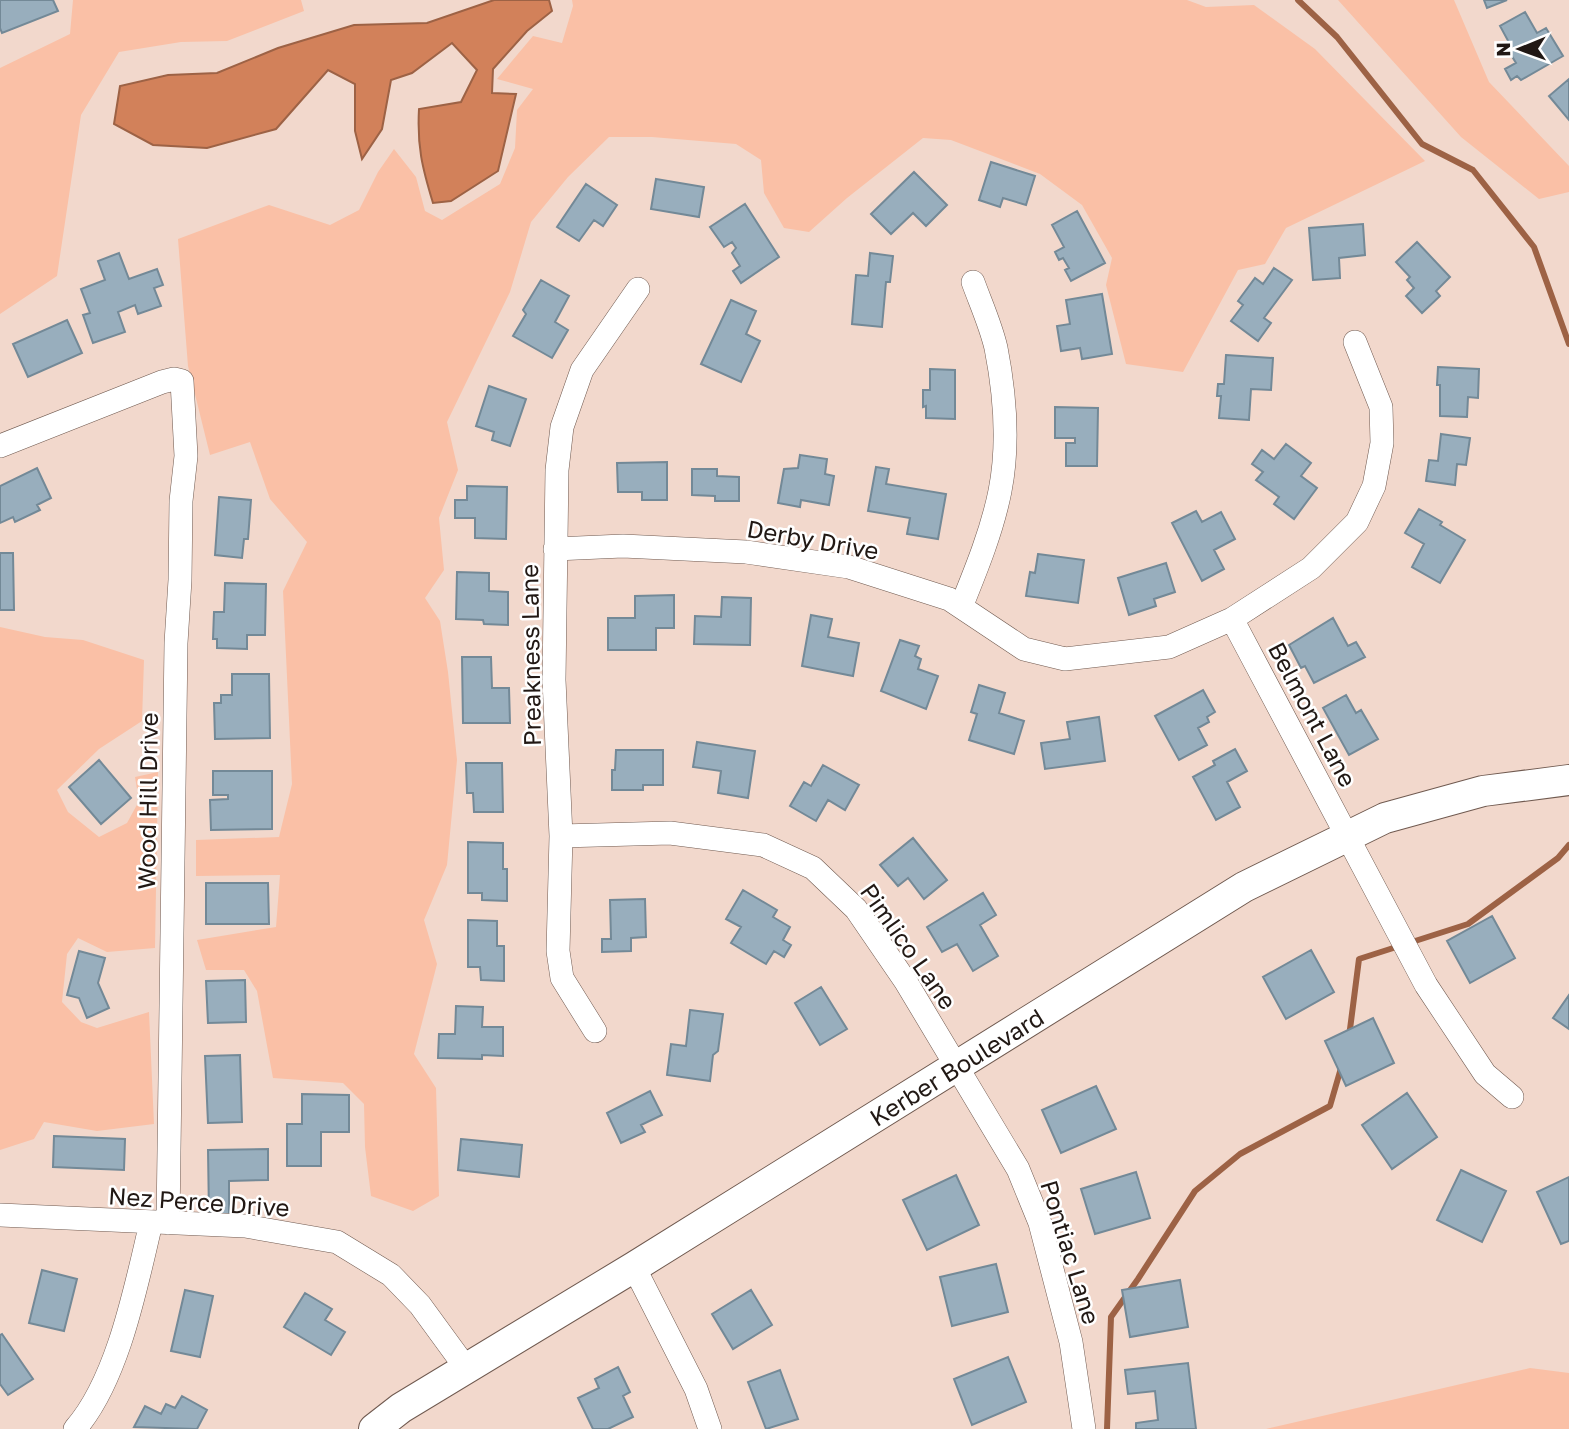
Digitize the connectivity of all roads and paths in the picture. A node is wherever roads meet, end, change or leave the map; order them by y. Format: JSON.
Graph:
{"nodes":[{"id":1,"x":973,"y":282,"type":"dead end"},
{"id":2,"x":638,"y":289,"type":"dead end"},
{"id":3,"x":1355,"y":342,"type":"dead end"},
{"id":4,"x":0,"y":446,"type":"edge"},
{"id":5,"x":555,"y":549,"type":"junction"},
{"id":6,"x":961,"y":607,"type":"junction"},
{"id":7,"x":1232,"y":619,"type":"junction"},
{"id":8,"x":1569,"y":780,"type":"edge"},
{"id":9,"x":1348,"y":834,"type":"junction"},
{"id":10,"x":561,"y":835,"type":"junction"},
{"id":11,"x":594,"y":1031,"type":"dead end"},
{"id":12,"x":957,"y":1065,"type":"junction"},
{"id":13,"x":1512,"y":1097,"type":"dead end"},
{"id":14,"x":0,"y":1215,"type":"edge"},
{"id":15,"x":159,"y":1223,"type":"junction"},
{"id":16,"x":634,"y":1267,"type":"junction"},
{"id":17,"x":466,"y":1368,"type":"junction"},
{"id":18,"x":75,"y":1429,"type":"edge"},
{"id":19,"x":374,"y":1429,"type":"edge"},
{"id":20,"x":710,"y":1429,"type":"edge"},
{"id":21,"x":1084,"y":1429,"type":"edge"}],
"edges":[{"from":1,"to":6,"type":"street"},
{"from":2,"to":5,"type":"street","name":"Preakness Lane"},
{"from":3,"to":7,"type":"street","name":"Derby Drive"},
{"from":4,"to":15,"type":"street","name":"Wood Hill Drive"},
{"from":5,"to":6,"type":"street","name":"Derby Drive"},
{"from":5,"to":10,"type":"street","name":"Preakness Lane"},
{"from":6,"to":7,"type":"street","name":"Derby Drive"},
{"from":7,"to":9,"type":"street","name":"Belmont Lane"},
{"from":8,"to":9,"type":"street","name":"Kerber Boulevard"},
{"from":9,"to":12,"type":"street","name":"Kerber Boulevard"},
{"from":9,"to":13,"type":"street","name":"Belmont Lane"},
{"from":10,"to":11,"type":"street","name":"Preakness Lane"},
{"from":10,"to":12,"type":"street","name":"Pimlico Lane"},
{"from":12,"to":16,"type":"street","name":"Kerber Boulevard"},
{"from":12,"to":21,"type":"street","name":"Pontiac Lane"},
{"from":14,"to":15,"type":"street","name":"Nez Perce Drive"},
{"from":15,"to":17,"type":"street","name":"Nez Perce Drive"},
{"from":15,"to":18,"type":"street","name":"Wood Hill Drive"},
{"from":16,"to":17,"type":"street","name":"Kerber Boulevard"},
{"from":16,"to":20,"type":"street"},
{"from":17,"to":19,"type":"street","name":"Kerber Boulevard"}]}
